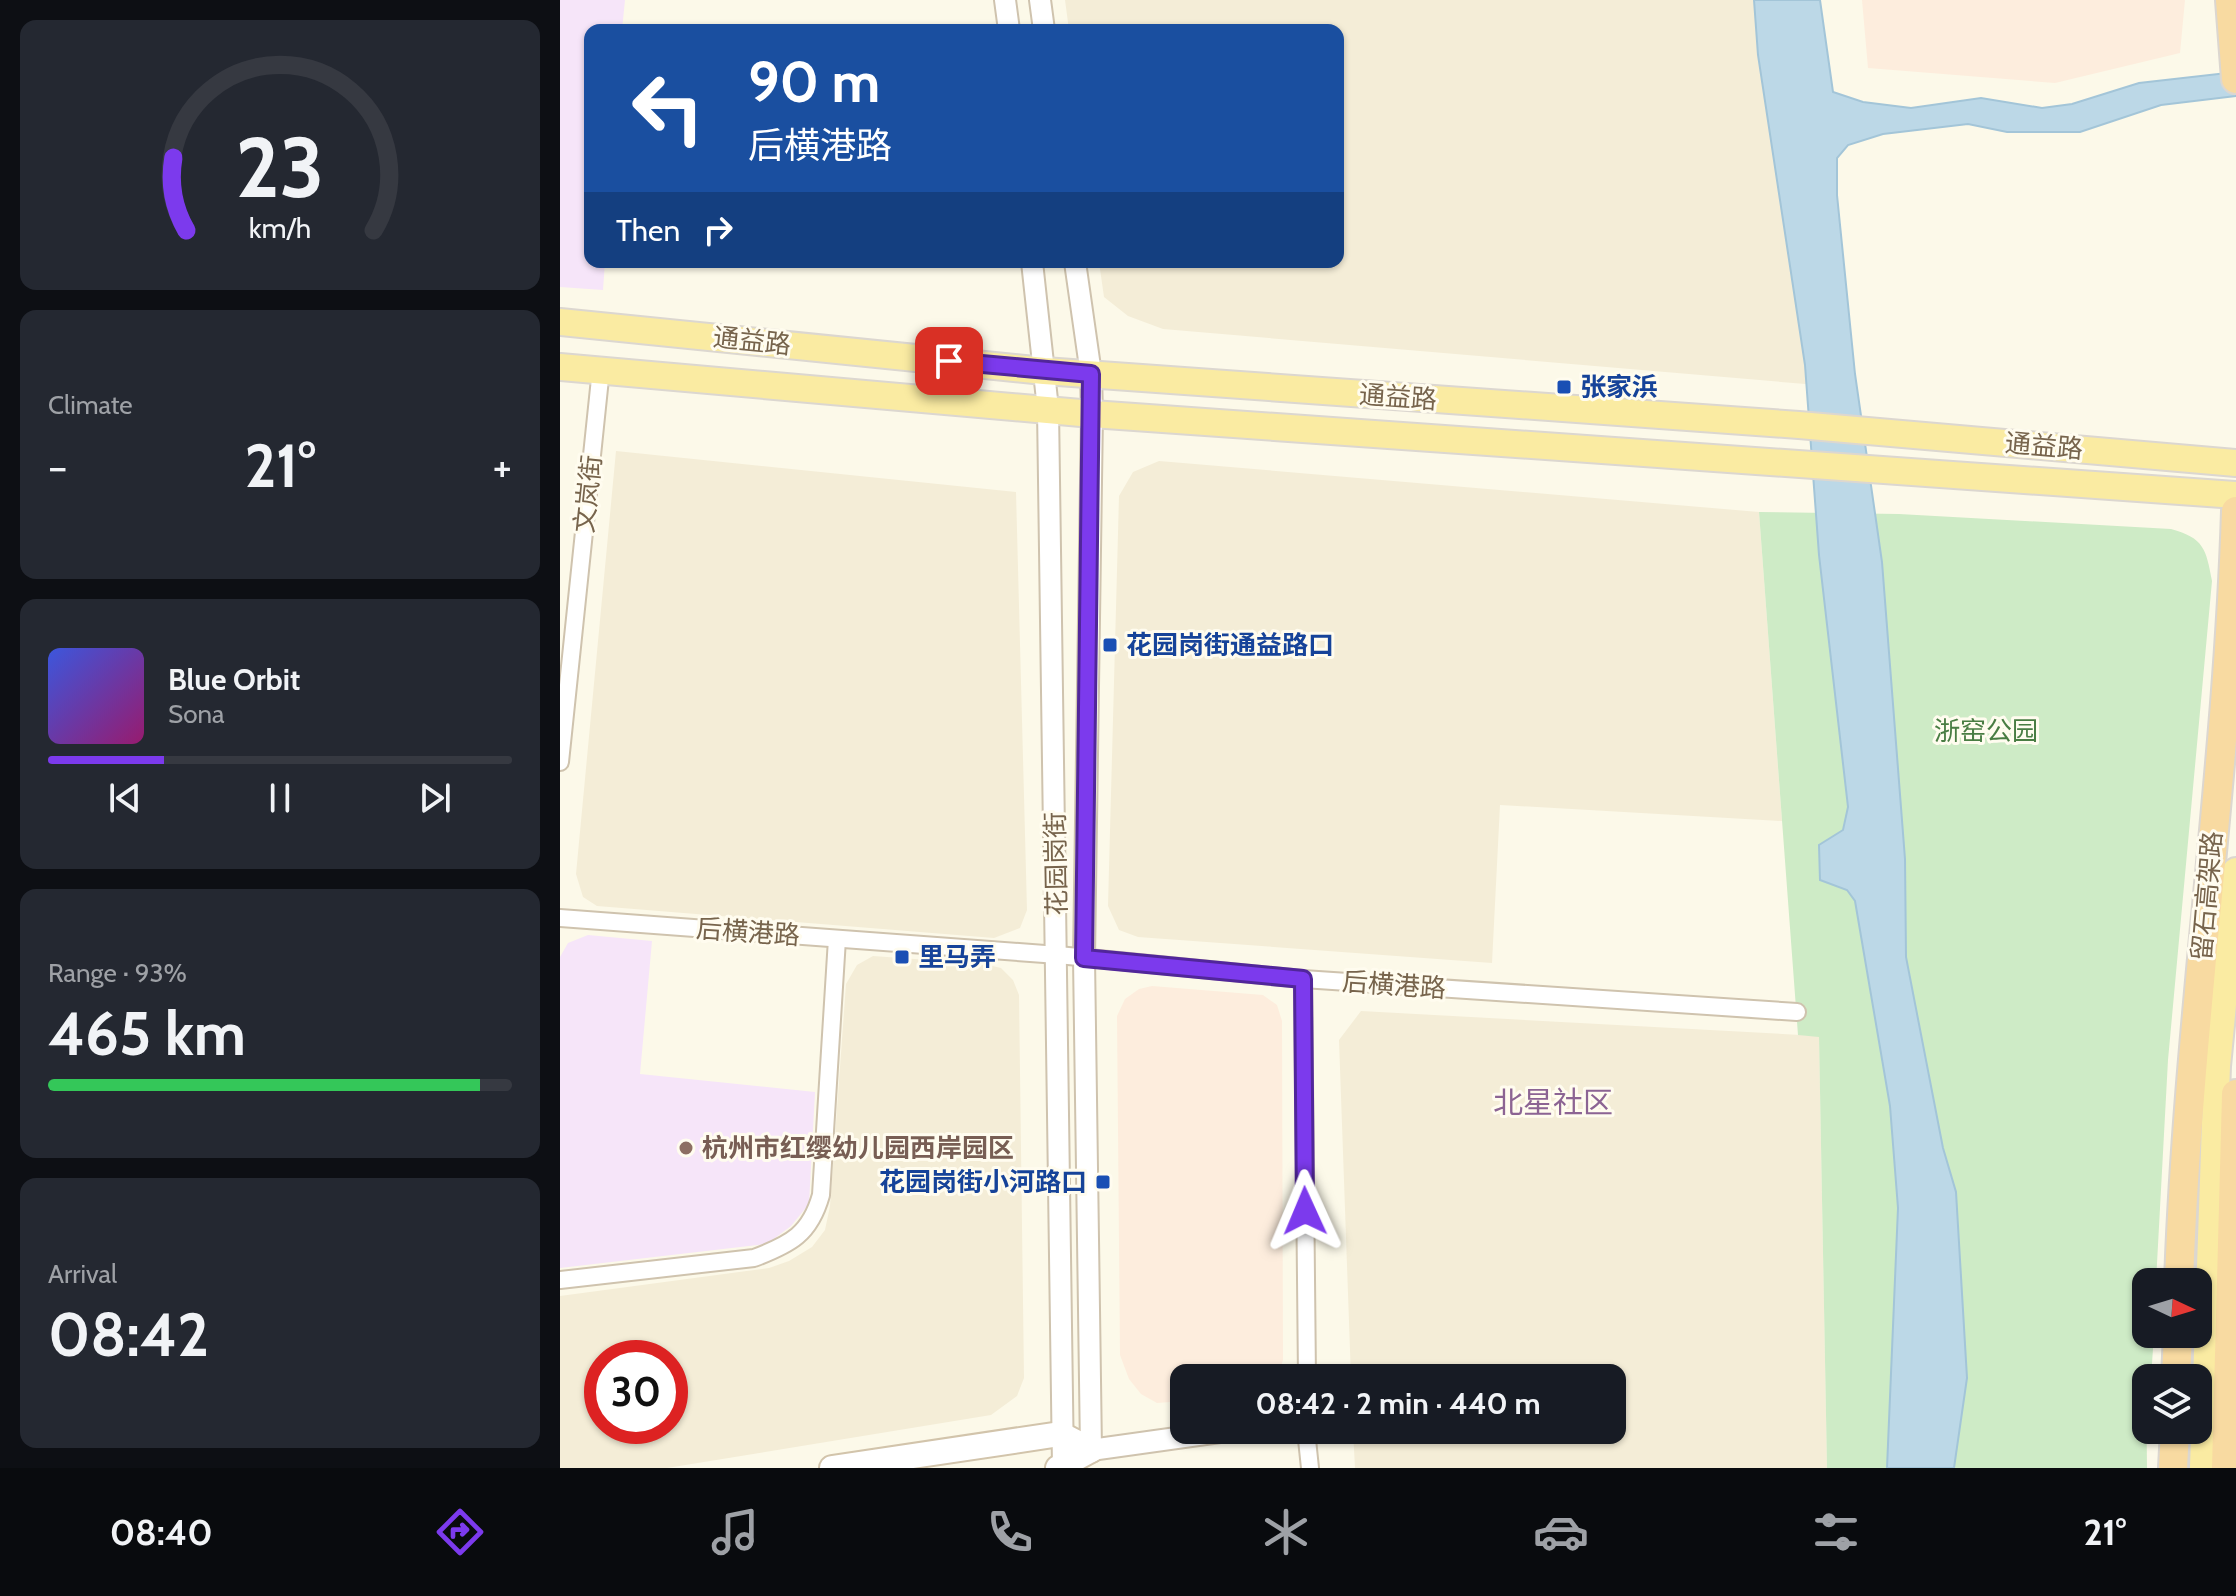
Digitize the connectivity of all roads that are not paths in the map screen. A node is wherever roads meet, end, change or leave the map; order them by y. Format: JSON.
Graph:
{"nodes":[{"id":1,"x":1005,"y":0,"type":"edge"},
{"id":2,"x":1040,"y":0,"type":"edge"},
{"id":3,"x":2230,"y":0,"type":"edge"},
{"id":4,"x":1008,"y":24,"type":"edge"},
{"id":5,"x":1043,"y":24,"type":"edge"},
{"id":6,"x":2236,"y":79,"type":"edge"},
{"id":7,"x":1033,"y":268,"type":"edge"},
{"id":8,"x":1076,"y":268,"type":"edge"},
{"id":9,"x":560,"y":322,"type":"edge"},
{"id":10,"x":560,"y":367,"type":"edge"},
{"id":11,"x":601,"y":369,"type":"junction"},
{"id":12,"x":1044,"y":371,"type":"junction"},
{"id":13,"x":1091,"y":374,"type":"junction"},
{"id":14,"x":1048,"y":409,"type":"junction"},
{"id":15,"x":1092,"y":414,"type":"junction"},
{"id":16,"x":2236,"y":463,"type":"edge"},
{"id":17,"x":2236,"y":495,"type":"edge"},
{"id":18,"x":2236,"y":511,"type":"edge"},
{"id":19,"x":560,"y":762,"type":"edge"},
{"id":20,"x":2236,"y":871,"type":"edge"},
{"id":21,"x":560,"y":918,"type":"edge"},
{"id":22,"x":837,"y":939,"type":"junction"},
{"id":23,"x":1058,"y":955,"type":"junction"},
{"id":24,"x":1084,"y":958,"type":"junction"},
{"id":25,"x":1303,"y":979,"type":"junction"},
{"id":26,"x":1797,"y":1012,"type":"dead end"},
{"id":27,"x":2236,"y":1094,"type":"edge"},
{"id":28,"x":2180,"y":1268,"type":"edge"},
{"id":29,"x":560,"y":1280,"type":"edge"},
{"id":30,"x":1307,"y":1364,"type":"edge"},
{"id":31,"x":1060,"y":1434,"type":"junction"},
{"id":32,"x":1170,"y":1439,"type":"edge"},
{"id":33,"x":1307,"y":1444,"type":"edge"},
{"id":34,"x":2174,"y":1444,"type":"edge"},
{"id":35,"x":1091,"y":1450,"type":"junction"},
{"id":36,"x":832,"y":1468,"type":"edge"},
{"id":37,"x":1060,"y":1468,"type":"edge"},
{"id":38,"x":1310,"y":1468,"type":"edge"},
{"id":39,"x":2173,"y":1468,"type":"edge"},
{"id":40,"x":2203,"y":1468,"type":"edge"},
{"id":41,"x":2226,"y":1468,"type":"edge"}],
"edges":[{"from":1,"to":4,"type":"street"},
{"from":2,"to":5,"type":"street"},
{"from":3,"to":6,"type":"highway"},
{"from":7,"to":12,"type":"street","name":"花园岗街"},
{"from":8,"to":13,"type":"street","name":"花园岗街"},
{"from":9,"to":12,"type":"main road","name":"通益路"},
{"from":10,"to":11,"type":"main road","name":"通益路"},
{"from":11,"to":14,"type":"main road","name":"通益路"},
{"from":11,"to":19,"type":"street","name":"文岚街"},
{"from":12,"to":13,"type":"main road","name":"通益路"},
{"from":12,"to":14,"type":"street","name":"花园岗街"},
{"from":13,"to":15,"type":"street","name":"花园岗街"},
{"from":13,"to":16,"type":"main road","name":"通益路"},
{"from":14,"to":15,"type":"main road","name":"通益路"},
{"from":14,"to":23,"type":"street","name":"花园岗街"},
{"from":15,"to":17,"type":"main road","name":"通益路"},
{"from":15,"to":24,"type":"street","name":"花园岗街"},
{"from":18,"to":28,"type":"highway","name":"留石高架路"},
{"from":20,"to":40,"type":"main road"},
{"from":21,"to":22,"type":"street","name":"后横港路"},
{"from":22,"to":23,"type":"street","name":"后横港路"},
{"from":22,"to":29,"type":"street"},
{"from":23,"to":24,"type":"street","name":"后横港路"},
{"from":23,"to":31,"type":"street","name":"花园岗街"},
{"from":24,"to":25,"type":"street","name":"后横港路"},
{"from":24,"to":35,"type":"street","name":"花园岗街"},
{"from":25,"to":26,"type":"street","name":"后横港路"},
{"from":25,"to":30,"type":"street"},
{"from":27,"to":41,"type":"highway"},
{"from":31,"to":35,"type":"main road"},
{"from":31,"to":36,"type":"main road"},
{"from":31,"to":37,"type":"street","name":"花园岗街"},
{"from":32,"to":35,"type":"street"},
{"from":33,"to":38,"type":"street"},
{"from":34,"to":39,"type":"highway"},
{"from":35,"to":37,"type":"main road"}]}
